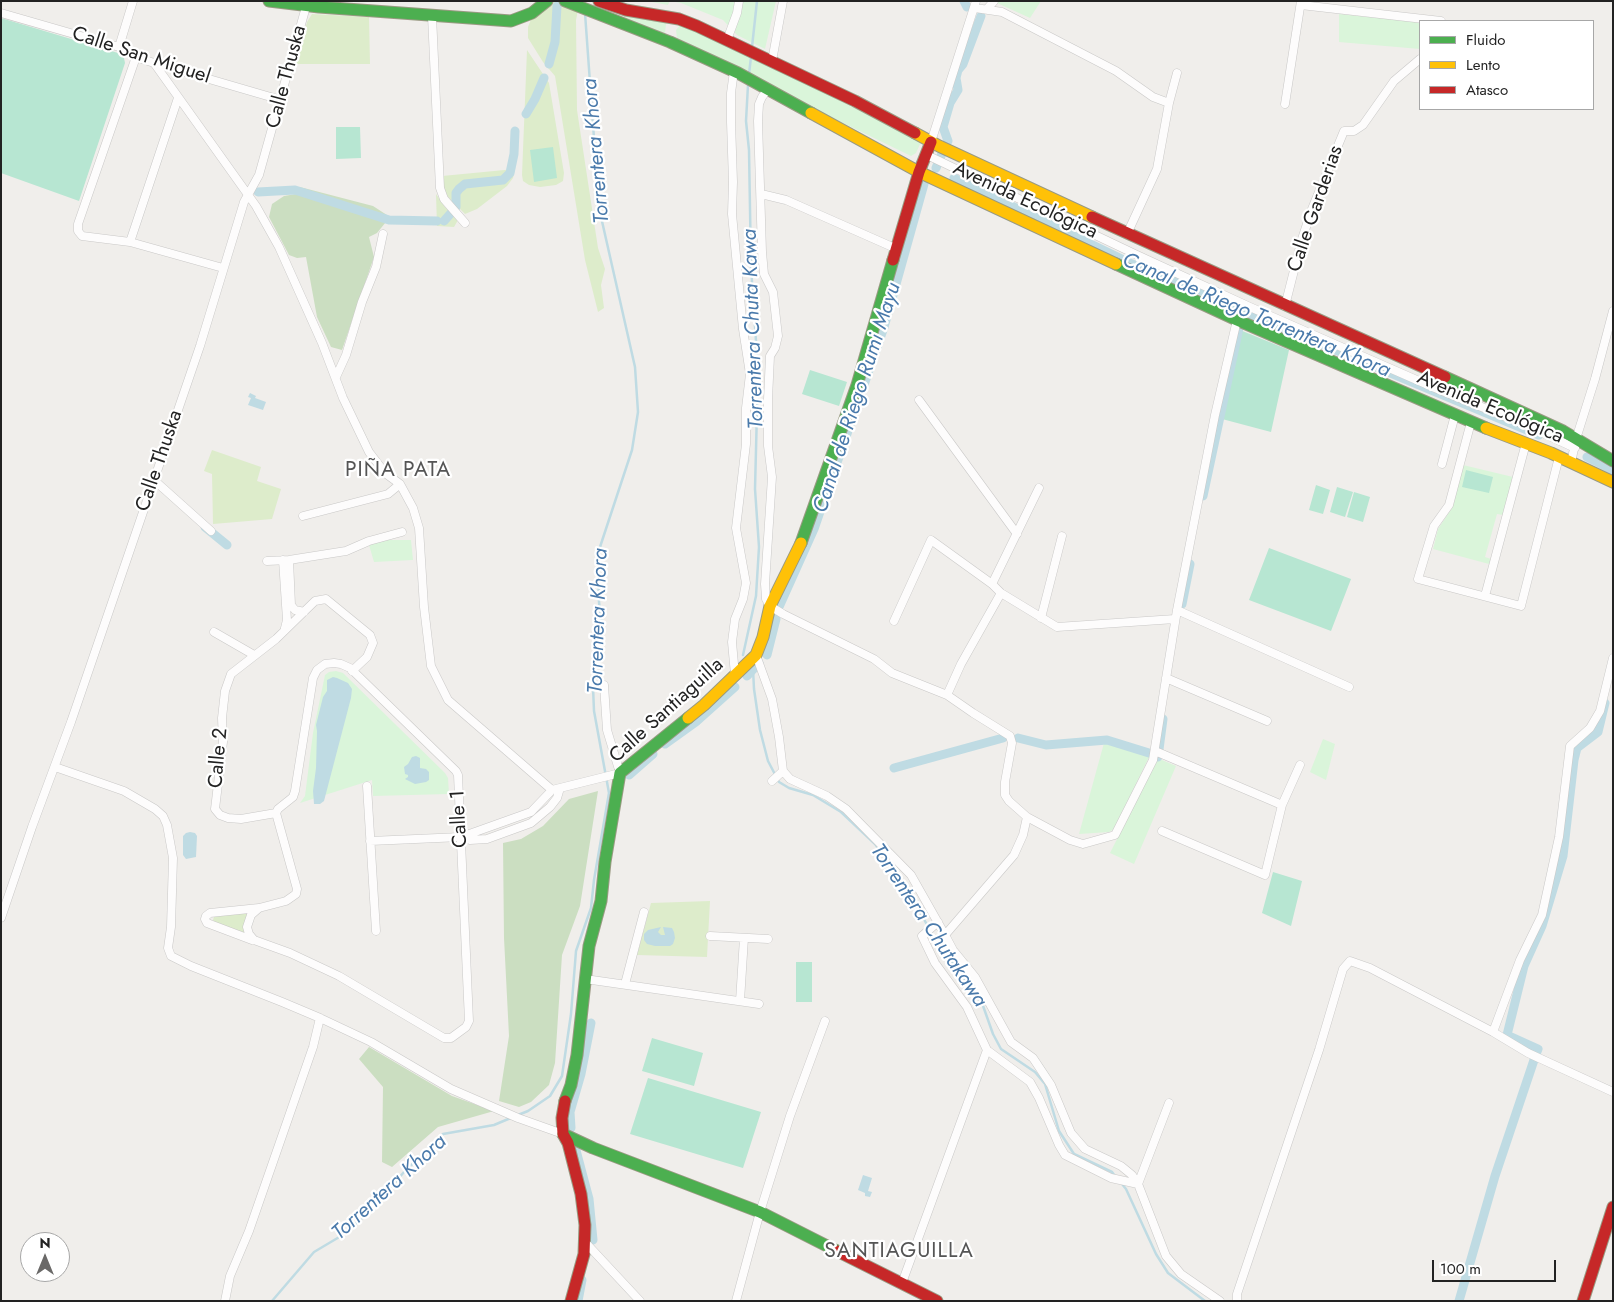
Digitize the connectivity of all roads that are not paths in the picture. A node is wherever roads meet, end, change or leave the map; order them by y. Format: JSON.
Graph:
{"nodes":[{"id":1,"x":134,"y":1,"type":"edge"},
{"id":2,"x":269,"y":1,"type":"edge"},
{"id":3,"x":547,"y":1,"type":"edge"},
{"id":4,"x":565,"y":1,"type":"edge"},
{"id":5,"x":739,"y":1,"type":"edge"},
{"id":6,"x":783,"y":1,"type":"edge"},
{"id":7,"x":994,"y":1,"type":"edge"},
{"id":8,"x":600,"y":2,"type":"edge"},
{"id":9,"x":307,"y":3,"type":"edge"},
{"id":10,"x":1301,"y":3,"type":"edge"},
{"id":11,"x":975,"y":5,"type":"edge"},
{"id":12,"x":987,"y":9,"type":"junction"},
{"id":13,"x":1,"y":13,"type":"edge"},
{"id":14,"x":432,"y":16,"type":"junction"},
{"id":15,"x":679,"y":19,"type":"junction"},
{"id":16,"x":1433,"y":20,"type":"edge"},
{"id":17,"x":727,"y":40,"type":"junction"},
{"id":18,"x":670,"y":42,"type":"junction"},
{"id":19,"x":119,"y":47,"type":"junction"},
{"id":20,"x":136,"y":57,"type":"junction"},
{"id":21,"x":767,"y":58,"type":"junction"},
{"id":22,"x":1419,"y":60,"type":"edge"},
{"id":23,"x":154,"y":63,"type":"junction"},
{"id":24,"x":736,"y":72,"type":"junction"},
{"id":25,"x":1176,"y":73,"type":"dead end"},
{"id":26,"x":765,"y":87,"type":"junction"},
{"id":27,"x":178,"y":98,"type":"junction"},
{"id":28,"x":281,"y":100,"type":"junction"},
{"id":29,"x":1169,"y":103,"type":"junction"},
{"id":30,"x":1285,"y":104,"type":"dead end"},
{"id":31,"x":931,"y":142,"type":"junction"},
{"id":32,"x":931,"y":157,"type":"dead end"},
{"id":33,"x":919,"y":172,"type":"junction"},
{"id":34,"x":249,"y":194,"type":"junction"},
{"id":35,"x":761,"y":194,"type":"junction"},
{"id":36,"x":465,"y":223,"type":"dead end"},
{"id":37,"x":383,"y":234,"type":"dead end"},
{"id":38,"x":1127,"y":234,"type":"junction"},
{"id":39,"x":130,"y":242,"type":"junction"},
{"id":40,"x":897,"y":249,"type":"junction"},
{"id":41,"x":223,"y":268,"type":"junction"},
{"id":42,"x":1285,"y":306,"type":"junction"},
{"id":43,"x":1613,"y":312,"type":"edge"},
{"id":44,"x":1236,"y":320,"type":"junction"},
{"id":45,"x":336,"y":377,"type":"junction"},
{"id":46,"x":919,"y":400,"type":"dead end"},
{"id":47,"x":1455,"y":415,"type":"junction"},
{"id":48,"x":1471,"y":422,"type":"junction"},
{"id":49,"x":1526,"y":443,"type":"junction"},
{"id":50,"x":1576,"y":444,"type":"junction"},
{"id":51,"x":1559,"y":457,"type":"junction"},
{"id":52,"x":1613,"y":461,"type":"edge"},
{"id":53,"x":1571,"y":462,"type":"junction"},
{"id":54,"x":1442,"y":464,"type":"dead end"},
{"id":55,"x":154,"y":480,"type":"junction"},
{"id":56,"x":1613,"y":482,"type":"edge"},
{"id":57,"x":400,"y":484,"type":"junction"},
{"id":58,"x":1039,"y":488,"type":"dead end"},
{"id":59,"x":303,"y":516,"type":"dead end"},
{"id":60,"x":211,"y":531,"type":"dead end"},
{"id":61,"x":402,"y":532,"type":"dead end"},
{"id":62,"x":1017,"y":534,"type":"junction"},
{"id":63,"x":1062,"y":536,"type":"dead end"},
{"id":64,"x":286,"y":560,"type":"junction"},
{"id":65,"x":267,"y":562,"type":"dead end"},
{"id":66,"x":992,"y":584,"type":"junction"},
{"id":67,"x":1001,"y":593,"type":"junction"},
{"id":68,"x":1486,"y":596,"type":"junction"},
{"id":69,"x":770,"y":606,"type":"junction"},
{"id":70,"x":304,"y":612,"type":"junction"},
{"id":71,"x":1176,"y":614,"type":"junction"},
{"id":72,"x":1041,"y":618,"type":"junction"},
{"id":73,"x":894,"y":621,"type":"dead end"},
{"id":74,"x":285,"y":630,"type":"junction"},
{"id":75,"x":214,"y":632,"type":"dead end"},
{"id":76,"x":254,"y":655,"type":"junction"},
{"id":77,"x":1613,"y":658,"type":"edge"},
{"id":78,"x":752,"y":659,"type":"junction"},
{"id":79,"x":352,"y":671,"type":"junction"},
{"id":80,"x":737,"y":673,"type":"junction"},
{"id":81,"x":1166,"y":678,"type":"junction"},
{"id":82,"x":604,"y":685,"type":"dead end"},
{"id":83,"x":1349,"y":687,"type":"dead end"},
{"id":84,"x":947,"y":695,"type":"junction"},
{"id":85,"x":1267,"y":721,"type":"dead end"},
{"id":86,"x":1155,"y":751,"type":"junction"},
{"id":87,"x":1300,"y":765,"type":"dead end"},
{"id":88,"x":55,"y":767,"type":"junction"},
{"id":89,"x":618,"y":774,"type":"junction"},
{"id":90,"x":367,"y":786,"type":"dead end"},
{"id":91,"x":560,"y":788,"type":"junction"},
{"id":92,"x":552,"y":790,"type":"junction"},
{"id":93,"x":1282,"y":805,"type":"junction"},
{"id":94,"x":276,"y":812,"type":"junction"},
{"id":95,"x":1027,"y":817,"type":"junction"},
{"id":96,"x":494,"y":826,"type":"junction"},
{"id":97,"x":1162,"y":831,"type":"dead end"},
{"id":98,"x":497,"y":835,"type":"junction"},
{"id":99,"x":461,"y":837,"type":"junction"},
{"id":100,"x":370,"y":842,"type":"junction"},
{"id":101,"x":259,"y":908,"type":"junction"},
{"id":102,"x":644,"y":912,"type":"dead end"},
{"id":103,"x":1,"y":918,"type":"edge"},
{"id":104,"x":938,"y":922,"type":"junction"},
{"id":105,"x":376,"y":932,"type":"dead end"},
{"id":106,"x":946,"y":935,"type":"junction"},
{"id":107,"x":710,"y":936,"type":"dead end"},
{"id":108,"x":744,"y":938,"type":"junction"},
{"id":109,"x":254,"y":940,"type":"junction"},
{"id":110,"x":768,"y":940,"type":"dead end"},
{"id":111,"x":585,"y":978,"type":"junction"},
{"id":112,"x":625,"y":984,"type":"junction"},
{"id":113,"x":740,"y":1001,"type":"junction"},
{"id":114,"x":759,"y":1004,"type":"dead end"},
{"id":115,"x":320,"y":1018,"type":"junction"},
{"id":116,"x":825,"y":1021,"type":"dead end"},
{"id":117,"x":1493,"y":1032,"type":"junction"},
{"id":118,"x":987,"y":1050,"type":"junction"},
{"id":119,"x":1613,"y":1092,"type":"edge"},
{"id":120,"x":1169,"y":1103,"type":"dead end"},
{"id":121,"x":563,"y":1134,"type":"junction"},
{"id":122,"x":1138,"y":1184,"type":"junction"},
{"id":123,"x":1612,"y":1211,"type":"edge"},
{"id":124,"x":760,"y":1212,"type":"junction"},
{"id":125,"x":585,"y":1242,"type":"junction"},
{"id":126,"x":902,"y":1283,"type":"junction"},
{"id":127,"x":225,"y":1301,"type":"edge"},
{"id":128,"x":571,"y":1301,"type":"edge"},
{"id":129,"x":640,"y":1301,"type":"edge"},
{"id":130,"x":736,"y":1301,"type":"edge"},
{"id":131,"x":937,"y":1301,"type":"edge"},
{"id":132,"x":1220,"y":1301,"type":"edge"},
{"id":133,"x":1236,"y":1301,"type":"edge"},
{"id":134,"x":1583,"y":1301,"type":"edge"}],
"edges":[{"from":1,"to":19,"type":"street"},
{"from":2,"to":9,"type":"main road"},
{"from":3,"to":14,"type":"main road"},
{"from":4,"to":18,"type":"main road","name":"Avenida Ecológica"},
{"from":5,"to":17,"type":"street"},
{"from":6,"to":21,"type":"street"},
{"from":7,"to":12,"type":"street"},
{"from":8,"to":15,"type":"main road","name":"Avenida Ecológica"},
{"from":9,"to":14,"type":"main road"},
{"from":9,"to":28,"type":"street","name":"Calle Thuska"},
{"from":10,"to":16,"type":"street"},
{"from":10,"to":30,"type":"street"},
{"from":11,"to":12,"type":"street"},
{"from":11,"to":31,"type":"street"},
{"from":12,"to":29,"type":"street"},
{"from":13,"to":19,"type":"street","name":"Calle San Miguel"},
{"from":14,"to":36,"type":"street"},
{"from":15,"to":17,"type":"main road","name":"Avenida Ecológica"},
{"from":15,"to":18,"type":"main road"},
{"from":17,"to":21,"type":"main road","name":"Avenida Ecológica"},
{"from":18,"to":24,"type":"main road","name":"Avenida Ecológica"},
{"from":19,"to":20,"type":"street","name":"Calle San Miguel"},
{"from":20,"to":23,"type":"street","name":"Calle San Miguel"},
{"from":20,"to":39,"type":"street"},
{"from":21,"to":31,"type":"main road","name":"Avenida Ecológica"},
{"from":22,"to":42,"type":"street","name":"Calle Garderias"},
{"from":23,"to":27,"type":"street"},
{"from":23,"to":28,"type":"street","name":"Calle San Miguel"},
{"from":24,"to":26,"type":"main road","name":"Avenida Ecológica"},
{"from":24,"to":80,"type":"street"},
{"from":25,"to":29,"type":"street"},
{"from":26,"to":33,"type":"main road","name":"Avenida Ecológica"},
{"from":26,"to":35,"type":"street"},
{"from":27,"to":34,"type":"street"},
{"from":27,"to":39,"type":"street"},
{"from":28,"to":34,"type":"street","name":"Calle Thuska"},
{"from":29,"to":38,"type":"street"},
{"from":31,"to":33,"type":"main road","name":"Calle Santiaguilla"},
{"from":31,"to":38,"type":"main road","name":"Avenida Ecológica"},
{"from":32,"to":50,"type":"street"},
{"from":33,"to":40,"type":"main road","name":"Calle Santiaguilla"},
{"from":33,"to":44,"type":"main road","name":"Avenida Ecológica"},
{"from":34,"to":41,"type":"street","name":"Calle Thuska"},
{"from":34,"to":45,"type":"street"},
{"from":35,"to":40,"type":"street"},
{"from":35,"to":69,"type":"street"},
{"from":37,"to":45,"type":"street"},
{"from":38,"to":42,"type":"main road","name":"Avenida Ecológica"},
{"from":39,"to":41,"type":"street"},
{"from":40,"to":69,"type":"main road","name":"Calle Santiaguilla"},
{"from":41,"to":55,"type":"street","name":"Calle Thuska"},
{"from":42,"to":50,"type":"main road","name":"Avenida Ecológica"},
{"from":43,"to":50,"type":"street"},
{"from":44,"to":47,"type":"main road","name":"Avenida Ecológica"},
{"from":44,"to":71,"type":"street"},
{"from":45,"to":57,"type":"street"},
{"from":46,"to":62,"type":"street"},
{"from":47,"to":48,"type":"main road","name":"Avenida Ecológica"},
{"from":47,"to":54,"type":"street"},
{"from":48,"to":49,"type":"main road","name":"Avenida Ecológica"},
{"from":48,"to":68,"type":"street"},
{"from":49,"to":51,"type":"main road","name":"Avenida Ecológica"},
{"from":49,"to":68,"type":"street"},
{"from":50,"to":52,"type":"main road","name":"Avenida Ecológica"},
{"from":50,"to":53,"type":"street"},
{"from":51,"to":53,"type":"main road","name":"Avenida Ecológica"},
{"from":51,"to":68,"type":"street"},
{"from":53,"to":56,"type":"main road","name":"Avenida Ecológica"},
{"from":55,"to":60,"type":"street"},
{"from":55,"to":88,"type":"street","name":"Calle Thuska"},
{"from":57,"to":59,"type":"street"},
{"from":57,"to":92,"type":"street"},
{"from":58,"to":62,"type":"street"},
{"from":61,"to":64,"type":"street"},
{"from":62,"to":66,"type":"street"},
{"from":63,"to":72,"type":"street"},
{"from":64,"to":65,"type":"street"},
{"from":64,"to":70,"type":"street"},
{"from":64,"to":74,"type":"street"},
{"from":66,"to":67,"type":"street"},
{"from":66,"to":73,"type":"street"},
{"from":67,"to":72,"type":"street"},
{"from":67,"to":84,"type":"street"},
{"from":69,"to":78,"type":"main road","name":"Calle Santiaguilla"},
{"from":69,"to":84,"type":"street"},
{"from":70,"to":74,"type":"street","name":"Calle 2"},
{"from":70,"to":79,"type":"street","name":"Calle 2"},
{"from":71,"to":72,"type":"street"},
{"from":71,"to":81,"type":"street"},
{"from":71,"to":83,"type":"street"},
{"from":74,"to":76,"type":"street","name":"Calle 2"},
{"from":75,"to":76,"type":"street"},
{"from":76,"to":94,"type":"street","name":"Calle 2"},
{"from":77,"to":117,"type":"street"},
{"from":78,"to":80,"type":"main road","name":"Calle Santiaguilla"},
{"from":78,"to":104,"type":"street"},
{"from":79,"to":94,"type":"street","name":"Calle 1"},
{"from":79,"to":99,"type":"street","name":"Calle 1"},
{"from":80,"to":89,"type":"main road","name":"Calle Santiaguilla"},
{"from":81,"to":85,"type":"street"},
{"from":81,"to":86,"type":"street"},
{"from":82,"to":89,"type":"street"},
{"from":84,"to":95,"type":"street"},
{"from":86,"to":93,"type":"street"},
{"from":86,"to":95,"type":"street"},
{"from":87,"to":93,"type":"street"},
{"from":88,"to":103,"type":"street","name":"Calle Thuska"},
{"from":88,"to":115,"type":"street"},
{"from":89,"to":91,"type":"street"},
{"from":89,"to":111,"type":"main road","name":"Calle Santiaguilla"},
{"from":90,"to":100,"type":"street"},
{"from":91,"to":92,"type":"street"},
{"from":91,"to":98,"type":"street"},
{"from":92,"to":96,"type":"street"},
{"from":93,"to":97,"type":"street"},
{"from":94,"to":101,"type":"street","name":"Calle 1"},
{"from":95,"to":106,"type":"street"},
{"from":96,"to":98,"type":"street"},
{"from":96,"to":99,"type":"street"},
{"from":98,"to":99,"type":"street"},
{"from":99,"to":100,"type":"street"},
{"from":99,"to":109,"type":"street","name":"Calle 1"},
{"from":100,"to":105,"type":"street"},
{"from":101,"to":109,"type":"street"},
{"from":101,"to":109,"type":"street","name":"Calle 1"},
{"from":102,"to":112,"type":"street"},
{"from":104,"to":106,"type":"street"},
{"from":104,"to":118,"type":"street"},
{"from":106,"to":122,"type":"street"},
{"from":107,"to":108,"type":"street"},
{"from":108,"to":110,"type":"street"},
{"from":108,"to":113,"type":"street"},
{"from":111,"to":112,"type":"street"},
{"from":111,"to":121,"type":"main road","name":"Calle Santiaguilla"},
{"from":112,"to":113,"type":"street"},
{"from":113,"to":114,"type":"street"},
{"from":115,"to":121,"type":"street"},
{"from":115,"to":127,"type":"street"},
{"from":116,"to":124,"type":"street"},
{"from":117,"to":119,"type":"street"},
{"from":117,"to":133,"type":"street"},
{"from":118,"to":122,"type":"street"},
{"from":118,"to":126,"type":"street"},
{"from":120,"to":122,"type":"street"},
{"from":121,"to":124,"type":"main road"},
{"from":121,"to":125,"type":"main road","name":"Calle Santiaguilla"},
{"from":122,"to":132,"type":"street"},
{"from":123,"to":134,"type":"main road"},
{"from":124,"to":126,"type":"main road"},
{"from":124,"to":130,"type":"street"},
{"from":125,"to":128,"type":"main road","name":"Calle Santiaguilla"},
{"from":125,"to":129,"type":"street"},
{"from":126,"to":131,"type":"main road"}]}
